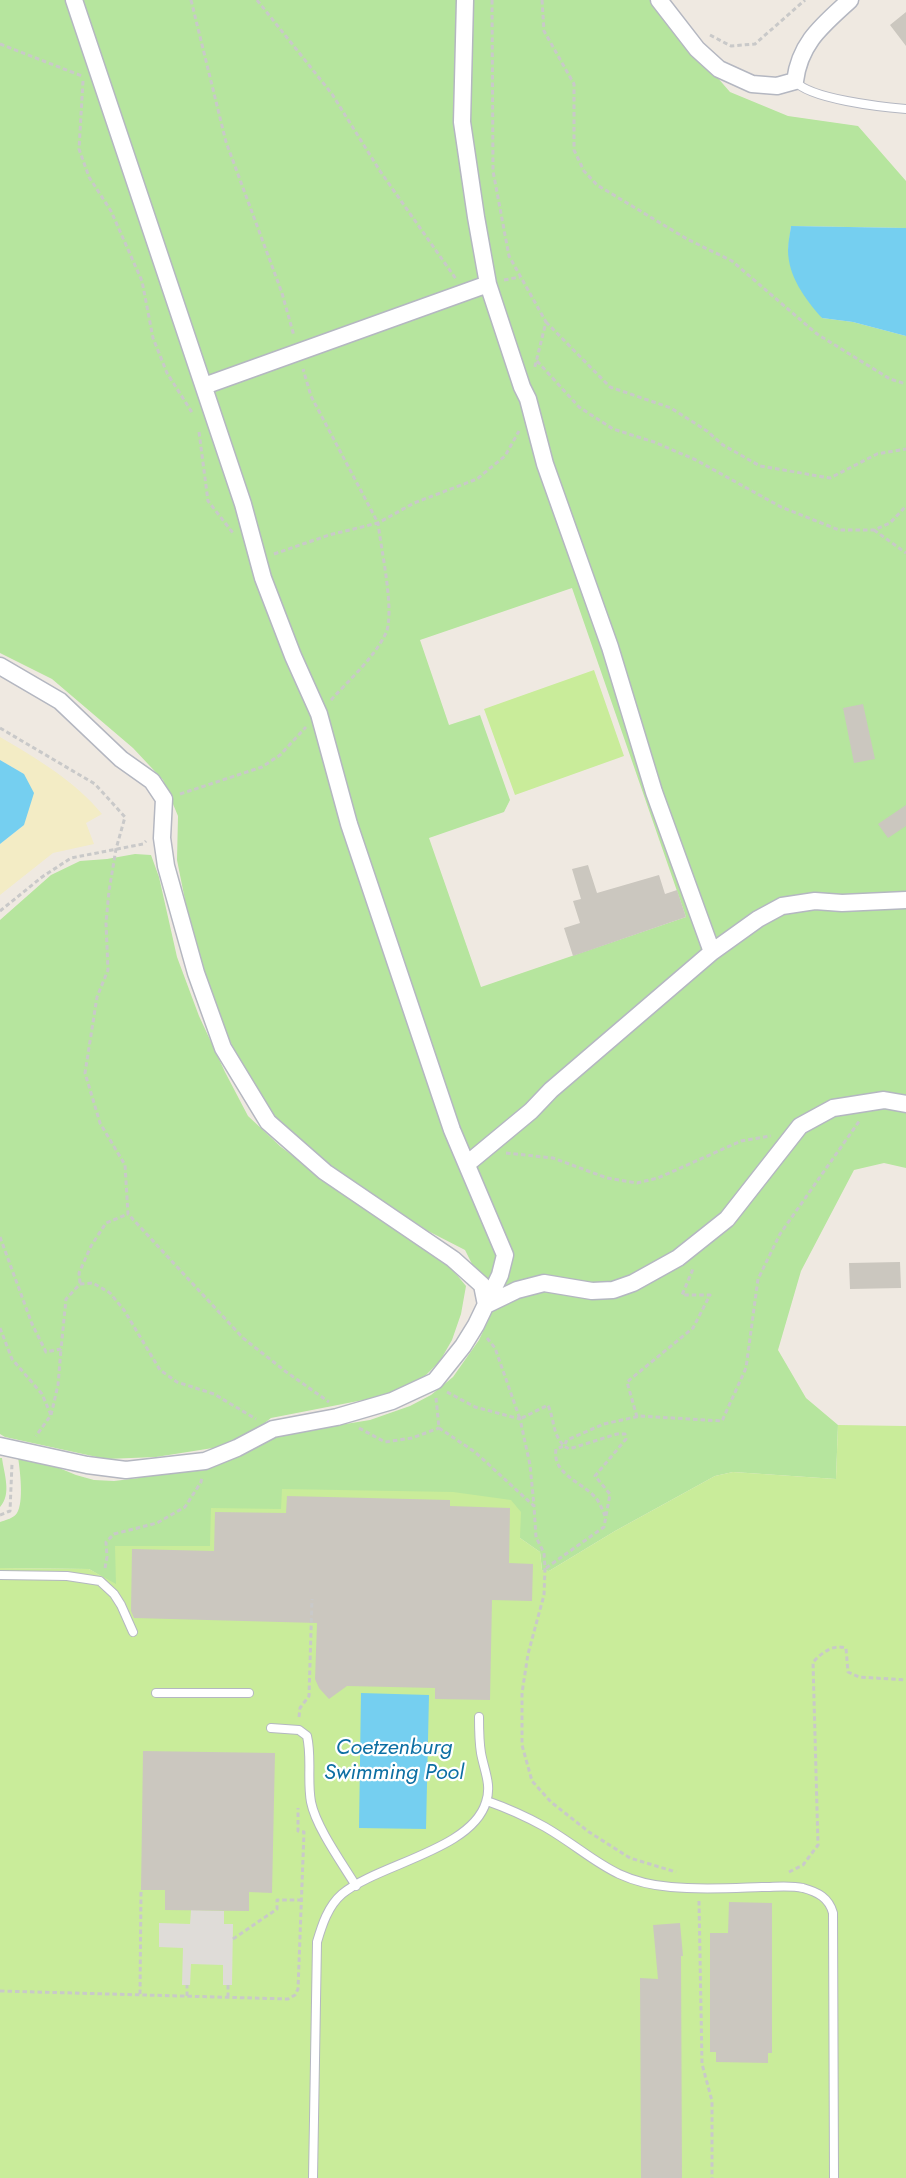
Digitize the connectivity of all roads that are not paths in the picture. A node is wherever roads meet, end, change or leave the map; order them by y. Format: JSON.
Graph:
{"nodes":[{"id":1,"x":74,"y":0,"type":"edge"},
{"id":2,"x":465,"y":0,"type":"edge"},
{"id":3,"x":659,"y":0,"type":"edge"},
{"id":4,"x":850,"y":0,"type":"edge"},
{"id":5,"x":795,"y":81,"type":"junction"},
{"id":6,"x":906,"y":109,"type":"edge"},
{"id":7,"x":488,"y":284,"type":"junction"},
{"id":8,"x":204,"y":386,"type":"junction"},
{"id":9,"x":0,"y":666,"type":"edge"},
{"id":10,"x":906,"y":900,"type":"edge"},
{"id":11,"x":712,"y":952,"type":"junction"},
{"id":12,"x":906,"y":1104,"type":"edge"},
{"id":13,"x":466,"y":1164,"type":"junction"},
{"id":14,"x":486,"y":1305,"type":"junction"},
{"id":15,"x":6,"y":1448,"type":"edge"},
{"id":16,"x":0,"y":1575,"type":"edge"},
{"id":17,"x":133,"y":1632,"type":"dead end"},
{"id":18,"x":156,"y":1693,"type":"dead end"},
{"id":19,"x":249,"y":1693,"type":"dead end"},
{"id":20,"x":479,"y":1717,"type":"dead end"},
{"id":21,"x":271,"y":1728,"type":"dead end"},
{"id":22,"x":487,"y":1801,"type":"junction"},
{"id":23,"x":356,"y":1886,"type":"junction"},
{"id":24,"x":313,"y":2178,"type":"edge"},
{"id":25,"x":834,"y":2178,"type":"edge"}],
"edges":[{"from":1,"to":8,"type":"street"},
{"from":2,"to":7,"type":"street"},
{"from":3,"to":5,"type":"street"},
{"from":4,"to":5,"type":"street"},
{"from":5,"to":6,"type":"lane"},
{"from":7,"to":8,"type":"street"},
{"from":7,"to":11,"type":"street"},
{"from":8,"to":13,"type":"street"},
{"from":9,"to":14,"type":"street"},
{"from":10,"to":11,"type":"street"},
{"from":11,"to":13,"type":"street"},
{"from":12,"to":14,"type":"street"},
{"from":13,"to":14,"type":"street"},
{"from":14,"to":15,"type":"street"},
{"from":16,"to":17,"type":"lane"},
{"from":18,"to":19,"type":"lane"},
{"from":20,"to":22,"type":"lane"},
{"from":21,"to":23,"type":"lane"},
{"from":22,"to":23,"type":"lane"},
{"from":22,"to":25,"type":"lane"},
{"from":23,"to":24,"type":"lane"}]}
